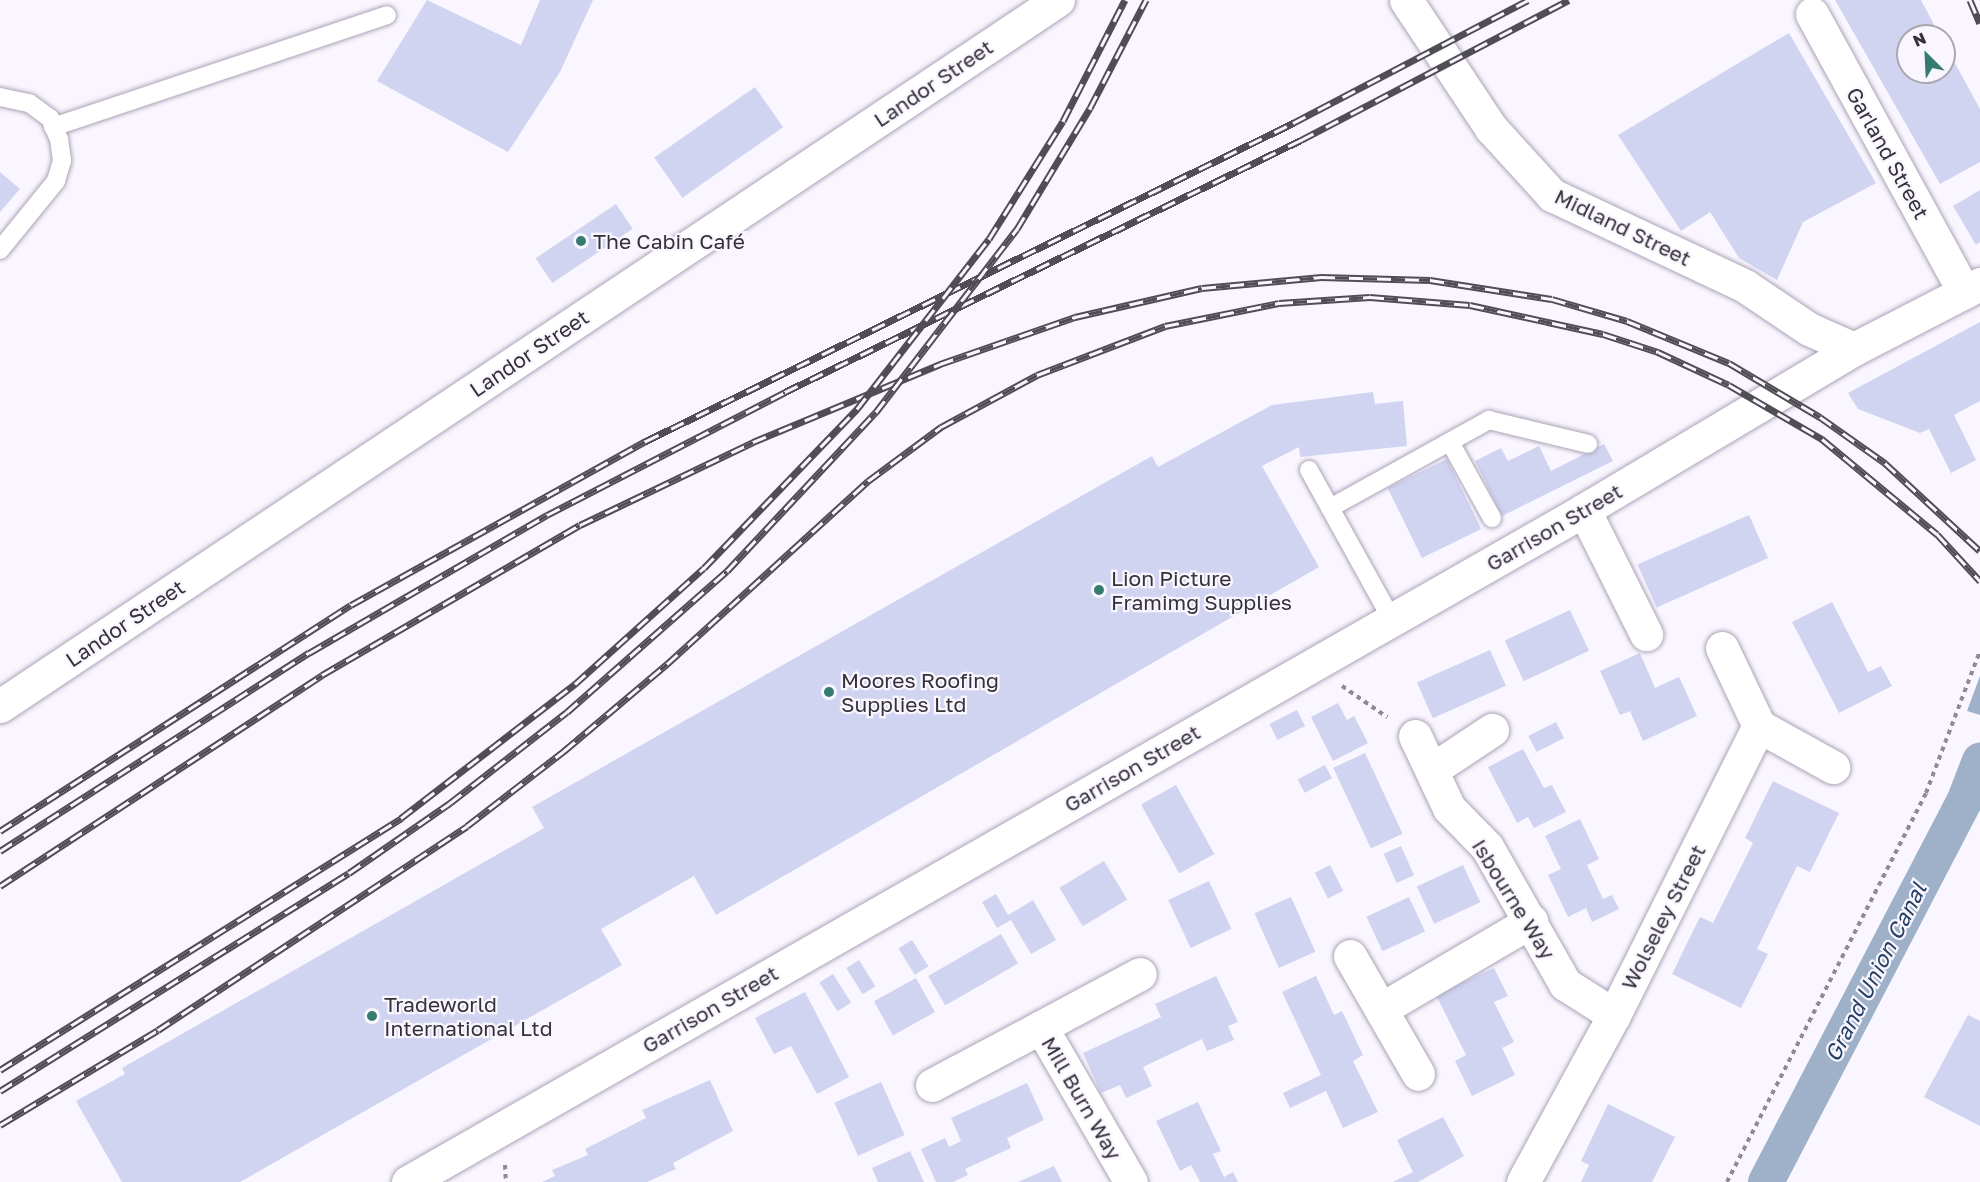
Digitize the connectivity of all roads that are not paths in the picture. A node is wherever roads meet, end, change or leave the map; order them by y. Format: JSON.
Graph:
{"nodes":[{"id":1,"x":1058,"y":0,"type":"edge"},
{"id":2,"x":1406,"y":0,"type":"edge"},
{"id":3,"x":1812,"y":14,"type":"dead end"},
{"id":4,"x":387,"y":15,"type":"dead end"},
{"id":5,"x":0,"y":97,"type":"edge"},
{"id":6,"x":54,"y":127,"type":"junction"},
{"id":7,"x":0,"y":250,"type":"edge"},
{"id":8,"x":1972,"y":288,"type":"edge"},
{"id":9,"x":1854,"y":349,"type":"junction"},
{"id":10,"x":1450,"y":442,"type":"junction"},
{"id":11,"x":1588,"y":444,"type":"dead end"},
{"id":12,"x":1309,"y":470,"type":"dead end"},
{"id":13,"x":1330,"y":508,"type":"junction"},
{"id":14,"x":1584,"y":510,"type":"junction"},
{"id":15,"x":1492,"y":518,"type":"dead end"},
{"id":16,"x":1392,"y":620,"type":"junction"},
{"id":17,"x":1646,"y":634,"type":"dead end"},
{"id":18,"x":1722,"y":648,"type":"dead end"},
{"id":19,"x":4,"y":695,"type":"edge"},
{"id":20,"x":1759,"y":726,"type":"junction"},
{"id":21,"x":1492,"y":730,"type":"dead end"},
{"id":22,"x":1415,"y":736,"type":"road end"},
{"id":23,"x":1833,"y":767,"type":"dead end"},
{"id":24,"x":1433,"y":769,"type":"junction"},
{"id":25,"x":1531,"y":921,"type":"junction"},
{"id":26,"x":1350,"y":956,"type":"dead end"},
{"id":27,"x":1140,"y":974,"type":"dead end"},
{"id":28,"x":1383,"y":1008,"type":"junction"},
{"id":29,"x":1614,"y":1015,"type":"junction"},
{"id":30,"x":1041,"y":1027,"type":"junction"},
{"id":31,"x":1418,"y":1074,"type":"dead end"},
{"id":32,"x":932,"y":1086,"type":"dead end"},
{"id":33,"x":408,"y":1182,"type":"edge"},
{"id":34,"x":1131,"y":1182,"type":"edge"},
{"id":35,"x":1523,"y":1182,"type":"edge"}],
"edges":[{"from":1,"to":19,"type":"street","name":"Landor Street"},
{"from":2,"to":9,"type":"street","name":"Midland Street"},
{"from":3,"to":8,"type":"street","name":"Garland Street"},
{"from":4,"to":6,"type":"lane"},
{"from":5,"to":6,"type":"lane"},
{"from":6,"to":7,"type":"lane"},
{"from":8,"to":9,"type":"street","name":"Garrison Street"},
{"from":9,"to":14,"type":"street","name":"Garrison Street"},
{"from":10,"to":11,"type":"lane"},
{"from":10,"to":13,"type":"lane"},
{"from":10,"to":15,"type":"lane"},
{"from":12,"to":13,"type":"lane"},
{"from":13,"to":16,"type":"lane"},
{"from":14,"to":16,"type":"street","name":"Garrison Street"},
{"from":14,"to":17,"type":"street"},
{"from":16,"to":33,"type":"street","name":"Garrison Street"},
{"from":18,"to":20,"type":"street"},
{"from":20,"to":23,"type":"street"},
{"from":20,"to":29,"type":"street","name":"Wolseley Street"},
{"from":21,"to":24,"type":"street"},
{"from":22,"to":24,"type":"street","name":"Isbourne Way"},
{"from":24,"to":25,"type":"street","name":"Isbourne Way"},
{"from":25,"to":28,"type":"street"},
{"from":25,"to":29,"type":"street","name":"Isbourne Way"},
{"from":26,"to":28,"type":"street"},
{"from":27,"to":30,"type":"street"},
{"from":28,"to":31,"type":"street"},
{"from":29,"to":35,"type":"street","name":"Wolseley Street"},
{"from":30,"to":32,"type":"street","name":"Mill Burn Way"},
{"from":30,"to":34,"type":"street","name":"Mill Burn Way"}]}
